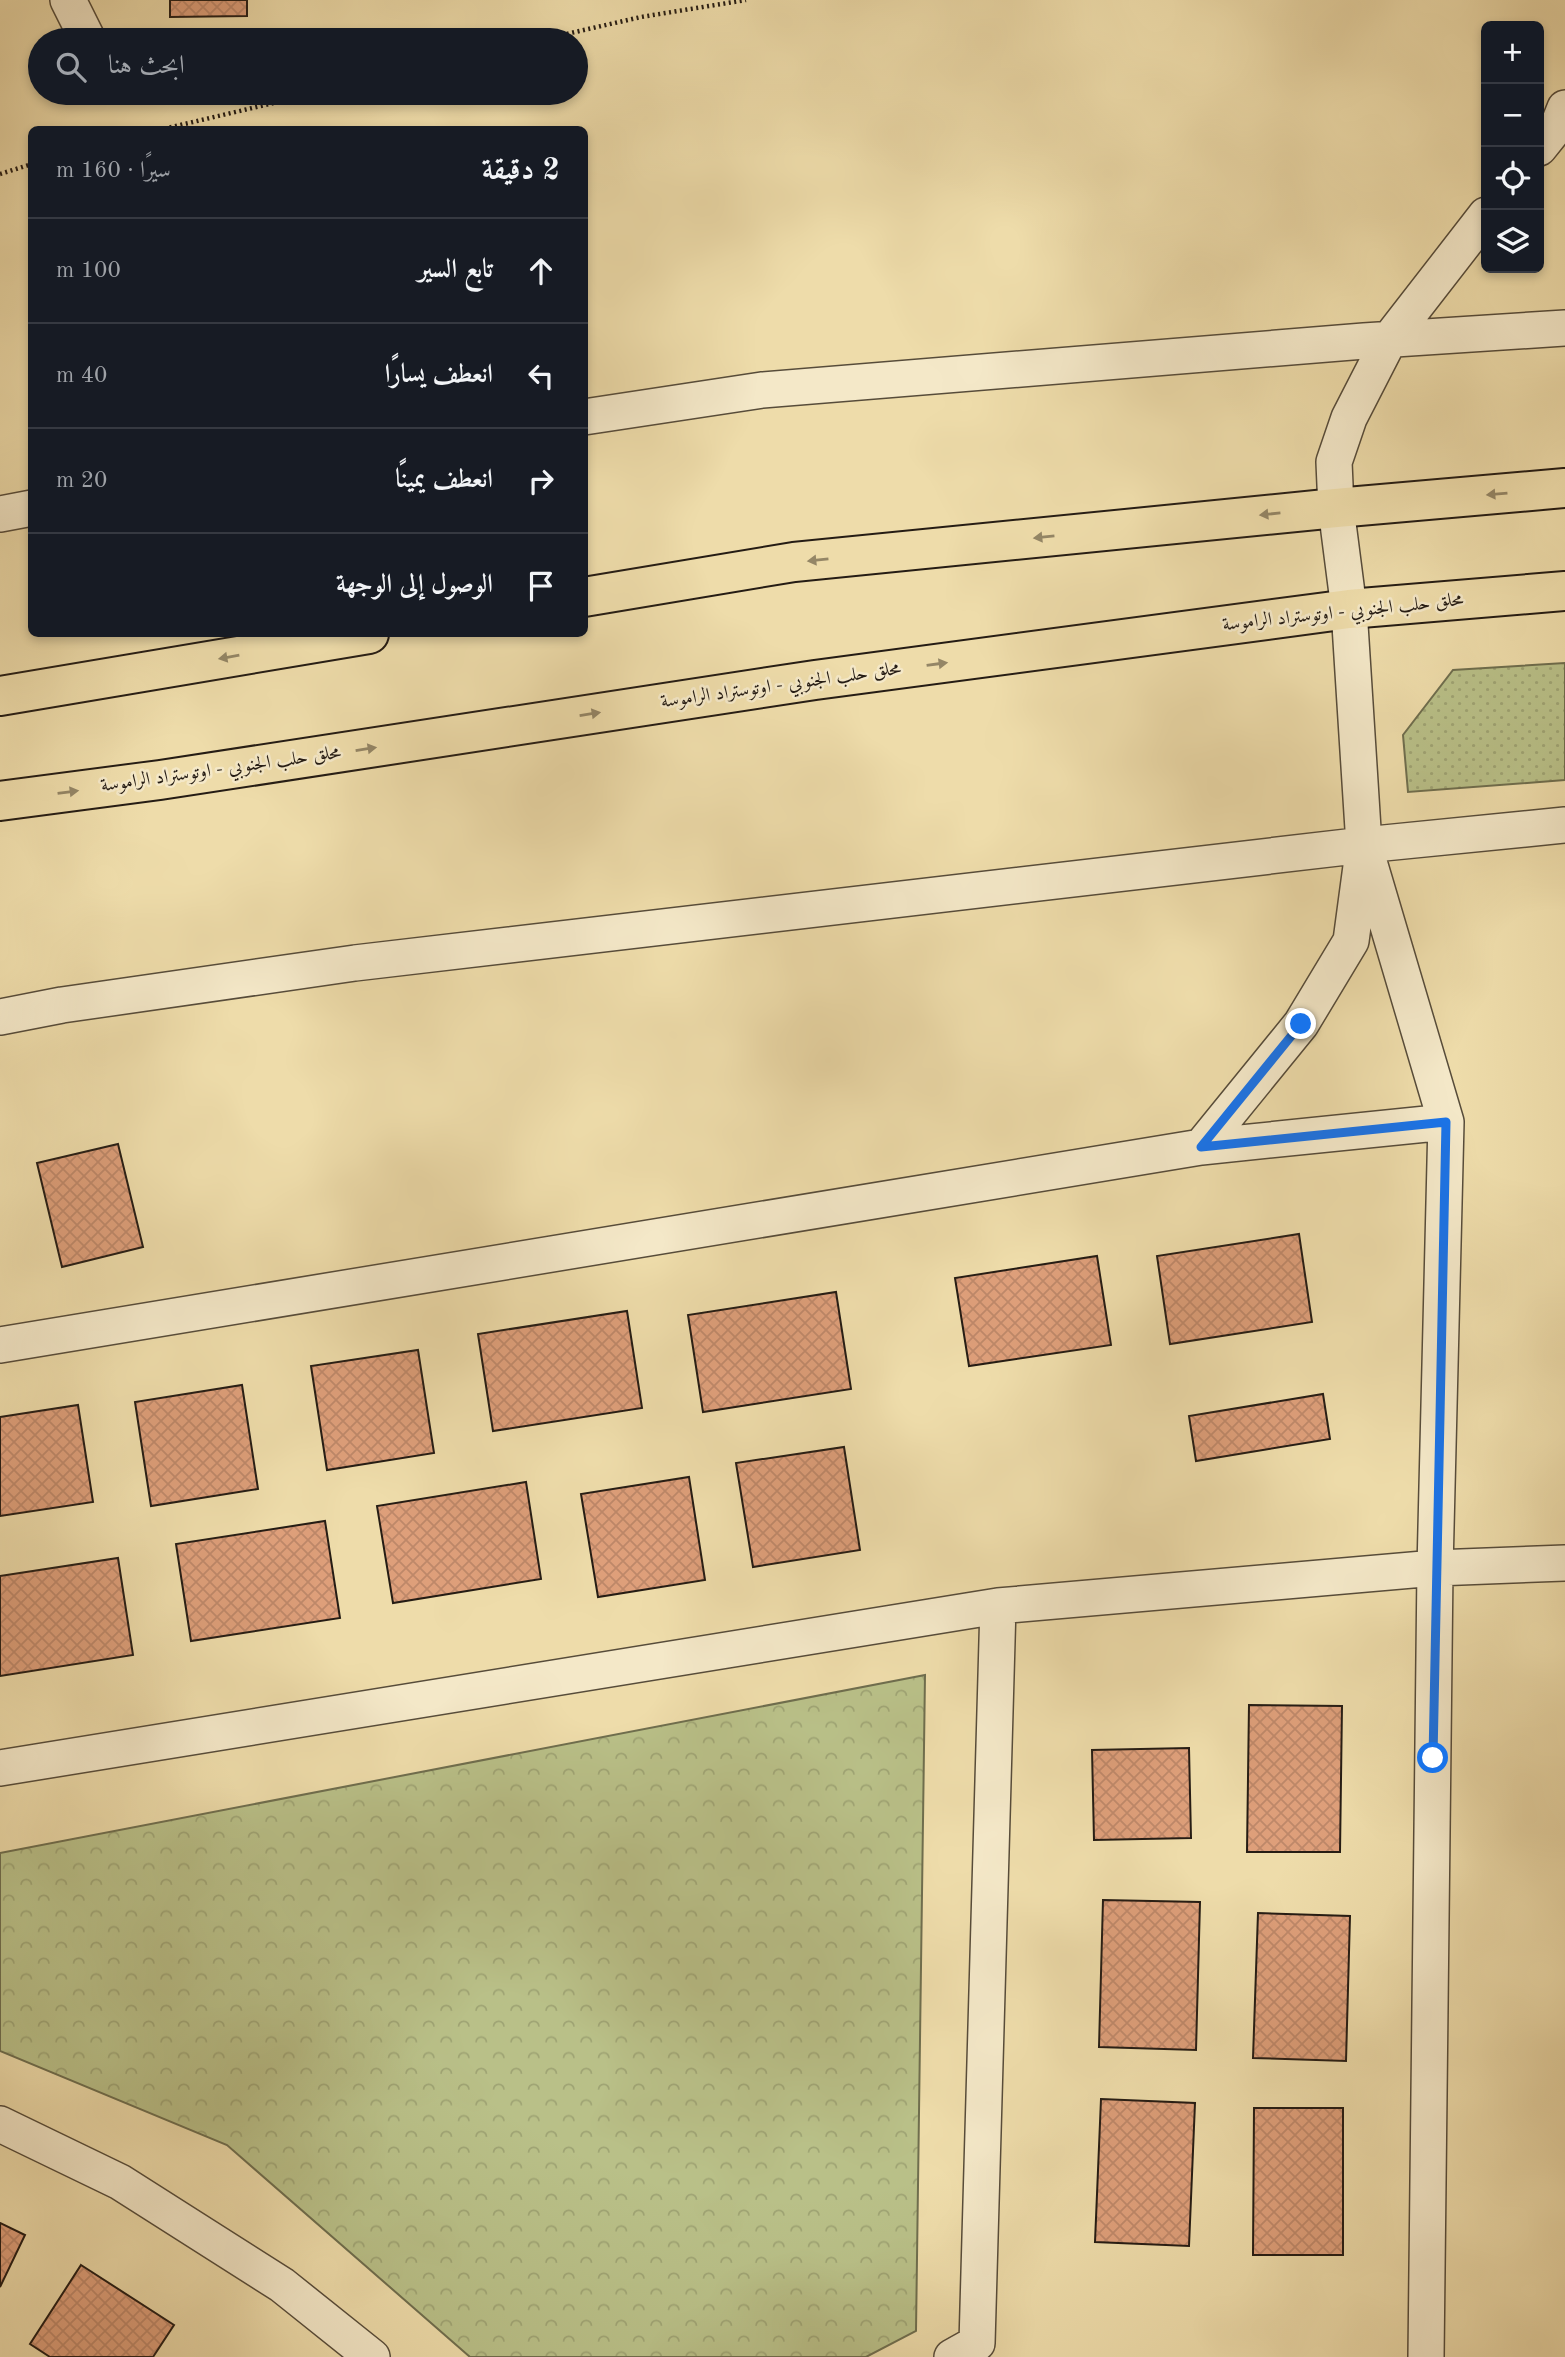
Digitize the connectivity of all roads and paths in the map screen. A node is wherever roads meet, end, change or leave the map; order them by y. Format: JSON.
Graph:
{"nodes":[{"id":1,"x":68,"y":0,"type":"edge"},
{"id":2,"x":746,"y":0,"type":"edge"},
{"id":3,"x":83,"y":28,"type":"edge"},
{"id":4,"x":588,"y":29,"type":"edge"},
{"id":5,"x":265,"y":105,"type":"edge"},
{"id":6,"x":1565,"y":107,"type":"edge"},
{"id":7,"x":176,"y":126,"type":"edge"},
{"id":8,"x":1540,"y":147,"type":"edge"},
{"id":9,"x":28,"y":165,"type":"edge"},
{"id":10,"x":0,"y":174,"type":"edge"},
{"id":11,"x":1481,"y":221,"type":"edge"},
{"id":12,"x":1565,"y":328,"type":"edge"},
{"id":13,"x":1389,"y":340,"type":"junction"},
{"id":14,"x":588,"y":416,"type":"edge"},
{"id":15,"x":1565,"y":488,"type":"edge"},
{"id":16,"x":1336,"y":508,"type":"junction"},
{"id":17,"x":28,"y":509,"type":"edge"},
{"id":18,"x":0,"y":514,"type":"edge"},
{"id":19,"x":1565,"y":591,"type":"edge"},
{"id":20,"x":588,"y":596,"type":"edge"},
{"id":21,"x":1349,"y":609,"type":"junction"},
{"id":22,"x":351,"y":637,"type":"edge"},
{"id":23,"x":0,"y":696,"type":"edge"},
{"id":24,"x":0,"y":800,"type":"edge"},
{"id":25,"x":1565,"y":825,"type":"edge"},
{"id":26,"x":1364,"y":845,"type":"junction"},
{"id":27,"x":0,"y":1017,"type":"edge"},
{"id":28,"x":1446,"y":1122,"type":"junction"},
{"id":29,"x":1201,"y":1147,"type":"junction"},
{"id":30,"x":0,"y":1345,"type":"edge"},
{"id":31,"x":1565,"y":1563,"type":"edge"},
{"id":32,"x":1436,"y":1568,"type":"junction"},
{"id":33,"x":998,"y":1606,"type":"junction"},
{"id":34,"x":0,"y":1768,"type":"edge"},
{"id":35,"x":0,"y":2124,"type":"edge"},
{"id":36,"x":372,"y":2357,"type":"edge"},
{"id":37,"x":952,"y":2357,"type":"edge"},
{"id":38,"x":1426,"y":2357,"type":"edge"}],
"edges":[{"from":1,"to":3,"type":"street"},
{"from":2,"to":4,"type":"path"},
{"from":5,"to":7,"type":"path"},
{"from":6,"to":8,"type":"street"},
{"from":9,"to":10,"type":"path"},
{"from":11,"to":13,"type":"street"},
{"from":12,"to":13,"type":"street"},
{"from":13,"to":14,"type":"street"},
{"from":13,"to":16,"type":"street"},
{"from":15,"to":16,"type":"highway","one_way":true},
{"from":16,"to":20,"type":"highway","one_way":true},
{"from":16,"to":21,"type":"street"},
{"from":17,"to":18,"type":"street"},
{"from":19,"to":21,"type":"highway","name":"محلق حلب الجنوبي - اوتوستراد الراموسة"},
{"from":24,"to":21,"type":"highway","name":"محلق حلب الجنوبي - اوتوستراد الراموسة","one_way":true},
{"from":21,"to":26,"type":"street"},
{"from":22,"to":23,"type":"highway","one_way":true},
{"from":25,"to":26,"type":"street"},
{"from":26,"to":27,"type":"street"},
{"from":26,"to":28,"type":"street"},
{"from":26,"to":29,"type":"street"},
{"from":28,"to":29,"type":"street"},
{"from":28,"to":32,"type":"street"},
{"from":29,"to":30,"type":"street"},
{"from":31,"to":32,"type":"street"},
{"from":32,"to":33,"type":"street"},
{"from":32,"to":38,"type":"street"},
{"from":33,"to":34,"type":"street"},
{"from":33,"to":37,"type":"street"},
{"from":35,"to":36,"type":"street"}]}
